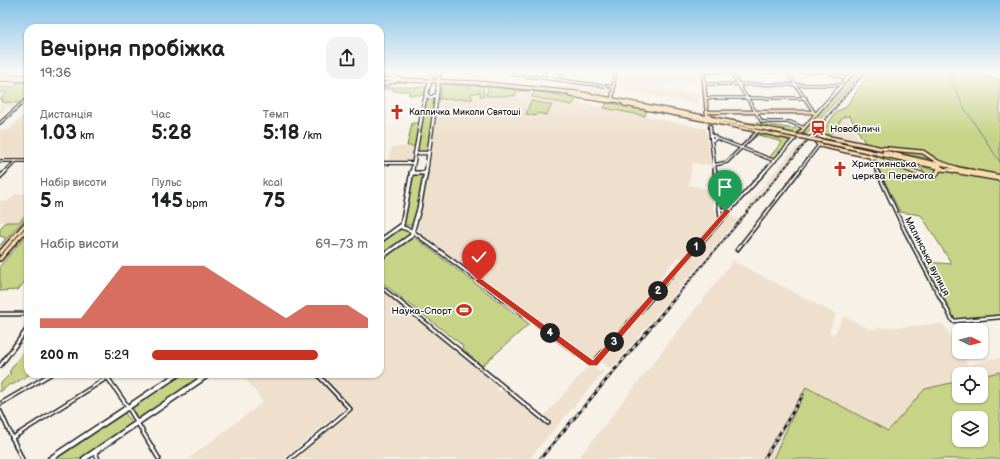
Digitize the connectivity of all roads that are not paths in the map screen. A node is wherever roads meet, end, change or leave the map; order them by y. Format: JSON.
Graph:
{"nodes":[{"id":1,"x":564,"y":92,"type":"edge"},
{"id":2,"x":613,"y":92,"type":"edge"},
{"id":3,"x":705,"y":92,"type":"edge"},
{"id":4,"x":743,"y":92,"type":"edge"},
{"id":5,"x":802,"y":92,"type":"edge"},
{"id":6,"x":835,"y":92,"type":"edge"},
{"id":7,"x":437,"y":94,"type":"joint"},
{"id":8,"x":426,"y":95,"type":"joint"},
{"id":9,"x":705,"y":98,"type":"junction"},
{"id":10,"x":746,"y":98,"type":"junction"},
{"id":11,"x":806,"y":98,"type":"junction"},
{"id":12,"x":612,"y":100,"type":"junction"},
{"id":13,"x":24,"y":102,"type":"edge"},
{"id":14,"x":707,"y":112,"type":"junction"},
{"id":15,"x":755,"y":112,"type":"junction"},
{"id":16,"x":813,"y":114,"type":"junction"},
{"id":17,"x":701,"y":117,"type":"junction"},
{"id":18,"x":711,"y":118,"type":"junction"},
{"id":19,"x":714,"y":121,"type":"junction"},
{"id":20,"x":0,"y":123,"type":"edge"},
{"id":21,"x":710,"y":126,"type":"junction"},
{"id":22,"x":804,"y":128,"type":"junction"},
{"id":23,"x":757,"y":132,"type":"junction"},
{"id":24,"x":783,"y":132,"type":"junction"},
{"id":25,"x":710,"y":134,"type":"junction"},
{"id":26,"x":711,"y":138,"type":"junction"},
{"id":27,"x":715,"y":139,"type":"junction"},
{"id":28,"x":793,"y":140,"type":"junction"},
{"id":29,"x":711,"y":143,"type":"junction"},
{"id":30,"x":836,"y":143,"type":"junction"},
{"id":31,"x":819,"y":144,"type":"junction"},
{"id":32,"x":742,"y":148,"type":"junction"},
{"id":33,"x":415,"y":153,"type":"junction"},
{"id":34,"x":428,"y":153,"type":"junction"},
{"id":35,"x":870,"y":156,"type":"junction"},
{"id":36,"x":932,"y":158,"type":"junction"},
{"id":37,"x":922,"y":160,"type":"junction"},
{"id":38,"x":0,"y":161,"type":"edge"},
{"id":39,"x":16,"y":161,"type":"junction"},
{"id":40,"x":24,"y":161,"type":"edge"},
{"id":41,"x":775,"y":161,"type":"junction"},
{"id":42,"x":915,"y":162,"type":"junction"},
{"id":43,"x":384,"y":163,"type":"edge"},
{"id":44,"x":413,"y":163,"type":"junction"},
{"id":45,"x":714,"y":165,"type":"junction"},
{"id":46,"x":956,"y":168,"type":"junction"},
{"id":47,"x":952,"y":170,"type":"junction"},
{"id":48,"x":424,"y":173,"type":"junction"},
{"id":49,"x":936,"y":173,"type":"junction"},
{"id":50,"x":411,"y":174,"type":"junction"},
{"id":51,"x":0,"y":177,"type":"edge"},
{"id":52,"x":1000,"y":178,"type":"edge"},
{"id":53,"x":719,"y":208,"type":"junction"},
{"id":54,"x":728,"y":211,"type":"junction"},
{"id":55,"x":721,"y":220,"type":"junction"},
{"id":56,"x":24,"y":225,"type":"edge"},
{"id":57,"x":401,"y":227,"type":"junction"},
{"id":58,"x":24,"y":232,"type":"edge"},
{"id":59,"x":414,"y":232,"type":"junction"},
{"id":60,"x":384,"y":238,"type":"edge"},
{"id":61,"x":737,"y":250,"type":"dead end"},
{"id":62,"x":0,"y":252,"type":"edge"},
{"id":63,"x":384,"y":255,"type":"edge"},
{"id":64,"x":0,"y":259,"type":"edge"},
{"id":65,"x":384,"y":289,"type":"edge"},
{"id":66,"x":0,"y":314,"type":"edge"},
{"id":67,"x":24,"y":314,"type":"edge"},
{"id":68,"x":1000,"y":317,"type":"edge"},
{"id":69,"x":24,"y":333,"type":"edge"},
{"id":70,"x":0,"y":366,"type":"edge"},
{"id":71,"x":44,"y":378,"type":"edge"},
{"id":72,"x":108,"y":378,"type":"joint"},
{"id":73,"x":172,"y":378,"type":"edge"},
{"id":74,"x":203,"y":378,"type":"edge"},
{"id":75,"x":320,"y":378,"type":"edge"},
{"id":76,"x":0,"y":404,"type":"edge"},
{"id":77,"x":128,"y":407,"type":"junction"},
{"id":78,"x":0,"y":411,"type":"edge"},
{"id":79,"x":138,"y":422,"type":"junction"},
{"id":80,"x":548,"y":423,"type":"dead end"},
{"id":81,"x":12,"y":438,"type":"junction"},
{"id":82,"x":95,"y":452,"type":"junction"},
{"id":83,"x":22,"y":459,"type":"edge"},
{"id":84,"x":50,"y":459,"type":"edge"},
{"id":85,"x":84,"y":459,"type":"edge"},
{"id":86,"x":98,"y":459,"type":"edge"},
{"id":87,"x":158,"y":459,"type":"edge"},
{"id":88,"x":290,"y":459,"type":"edge"}],
"edges":[{"from":1,"to":12,"type":"highway"},
{"from":2,"to":12,"type":"main road"},
{"from":3,"to":9,"type":"main road"},
{"from":4,"to":10,"type":"street"},
{"from":5,"to":11,"type":"street"},
{"from":6,"to":16,"type":"street"},
{"from":7,"to":8,"type":"main road"},
{"from":7,"to":34,"type":"main road"},
{"from":8,"to":33,"type":"main road"},
{"from":9,"to":10,"type":"street"},
{"from":9,"to":14,"type":"main road"},
{"from":10,"to":11,"type":"street"},
{"from":10,"to":15,"type":"street"},
{"from":11,"to":16,"type":"street"},
{"from":12,"to":17,"type":"highway"},
{"from":13,"to":20,"type":"street"},
{"from":14,"to":15,"type":"main road"},
{"from":14,"to":17,"type":"main road"},
{"from":14,"to":18,"type":"main road"},
{"from":15,"to":16,"type":"main road"},
{"from":15,"to":22,"type":"street"},
{"from":16,"to":22,"type":"main road"},
{"from":17,"to":18,"type":"highway"},
{"from":17,"to":19,"type":"highway"},
{"from":17,"to":21,"type":"street"},
{"from":18,"to":24,"type":"highway"},
{"from":19,"to":21,"type":"street"},
{"from":19,"to":23,"type":"main road"},
{"from":19,"to":24,"type":"highway"},
{"from":21,"to":25,"type":"street"},
{"from":22,"to":28,"type":"main road"},
{"from":23,"to":28,"type":"main road"},
{"from":23,"to":32,"type":"street"},
{"from":24,"to":30,"type":"highway","bridge":true},
{"from":25,"to":26,"type":"street"},
{"from":25,"to":27,"type":"street"},
{"from":26,"to":27,"type":"street"},
{"from":26,"to":29,"type":"street"},
{"from":27,"to":29,"type":"street"},
{"from":27,"to":32,"type":"street"},
{"from":28,"to":41,"type":"street"},
{"from":29,"to":45,"type":"street"},
{"from":30,"to":37,"type":"highway"},
{"from":30,"to":42,"type":"highway"},
{"from":31,"to":35,"type":"highway"},
{"from":31,"to":36,"type":"highway"},
{"from":31,"to":61,"type":"street"},
{"from":32,"to":41,"type":"street"},
{"from":32,"to":45,"type":"street"},
{"from":33,"to":34,"type":"main road"},
{"from":33,"to":44,"type":"main road"},
{"from":34,"to":48,"type":"main road"},
{"from":35,"to":49,"type":"highway"},
{"from":35,"to":68,"type":"street","name":"Малинська вулиця"},
{"from":36,"to":37,"type":"highway"},
{"from":36,"to":46,"type":"highway"},
{"from":37,"to":46,"type":"highway"},
{"from":38,"to":39,"type":"street"},
{"from":39,"to":40,"type":"street"},
{"from":39,"to":51,"type":"street"},
{"from":41,"to":54,"type":"street"},
{"from":42,"to":47,"type":"highway"},
{"from":42,"to":49,"type":"highway"},
{"from":43,"to":44,"type":"street"},
{"from":44,"to":50,"type":"main road"},
{"from":45,"to":53,"type":"street"},
{"from":46,"to":52,"type":"highway"},
{"from":47,"to":49,"type":"highway"},
{"from":47,"to":52,"type":"highway"},
{"from":48,"to":50,"type":"main road"},
{"from":48,"to":59,"type":"main road"},
{"from":50,"to":57,"type":"main road"},
{"from":53,"to":54,"type":"street"},
{"from":53,"to":55,"type":"street"},
{"from":54,"to":55,"type":"street"},
{"from":55,"to":59,"type":"street"},
{"from":56,"to":62,"type":"main road"},
{"from":57,"to":59,"type":"street"},
{"from":57,"to":60,"type":"main road"},
{"from":58,"to":64,"type":"main road"},
{"from":59,"to":63,"type":"main road"},
{"from":65,"to":80,"type":"street"},
{"from":66,"to":67,"type":"street"},
{"from":69,"to":70,"type":"street"},
{"from":71,"to":76,"type":"street"},
{"from":72,"to":77,"type":"street"},
{"from":72,"to":81,"type":"street"},
{"from":73,"to":77,"type":"main road"},
{"from":74,"to":79,"type":"main road"},
{"from":75,"to":88,"type":"street"},
{"from":77,"to":79,"type":"street"},
{"from":77,"to":84,"type":"main road"},
{"from":78,"to":81,"type":"street"},
{"from":79,"to":82,"type":"main road"},
{"from":79,"to":87,"type":"street"},
{"from":81,"to":83,"type":"street"},
{"from":82,"to":85,"type":"main road"},
{"from":82,"to":86,"type":"street"}]}
